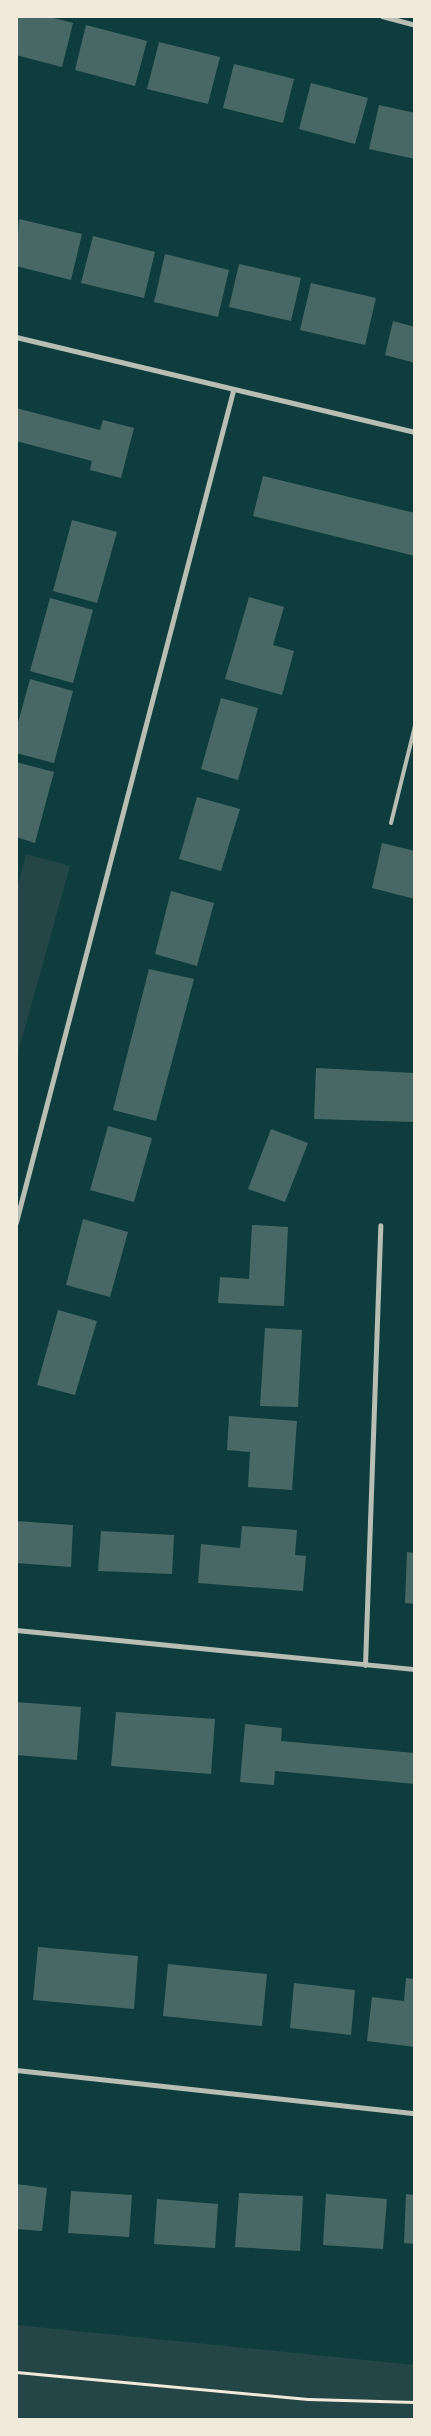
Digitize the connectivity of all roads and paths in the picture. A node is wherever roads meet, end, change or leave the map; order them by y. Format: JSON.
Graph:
{"nodes":[{"id":1,"x":382,"y":16,"type":"edge"},
{"id":2,"x":415,"y":25,"type":"edge"},
{"id":3,"x":16,"y":337,"type":"edge"},
{"id":4,"x":234,"y":391,"type":"junction"},
{"id":5,"x":415,"y":432,"type":"edge"},
{"id":6,"x":415,"y":726,"type":"edge"},
{"id":7,"x":391,"y":823,"type":"dead end"},
{"id":8,"x":16,"y":1222,"type":"edge"},
{"id":9,"x":380,"y":1225,"type":"dead end"},
{"id":10,"x":16,"y":1630,"type":"edge"},
{"id":11,"x":365,"y":1665,"type":"junction"},
{"id":12,"x":415,"y":1669,"type":"edge"},
{"id":13,"x":16,"y":2070,"type":"edge"},
{"id":14,"x":415,"y":2113,"type":"edge"},
{"id":15,"x":16,"y":2372,"type":"edge"},
{"id":16,"x":415,"y":2402,"type":"edge"}],
"edges":[{"from":1,"to":2,"type":"street"},
{"from":3,"to":4,"type":"street"},
{"from":4,"to":5,"type":"street"},
{"from":4,"to":8,"type":"street"},
{"from":6,"to":7,"type":"lane"},
{"from":9,"to":11,"type":"street"},
{"from":10,"to":11,"type":"street"},
{"from":11,"to":12,"type":"street"},
{"from":13,"to":14,"type":"street"},
{"from":15,"to":16,"type":"path"}]}
